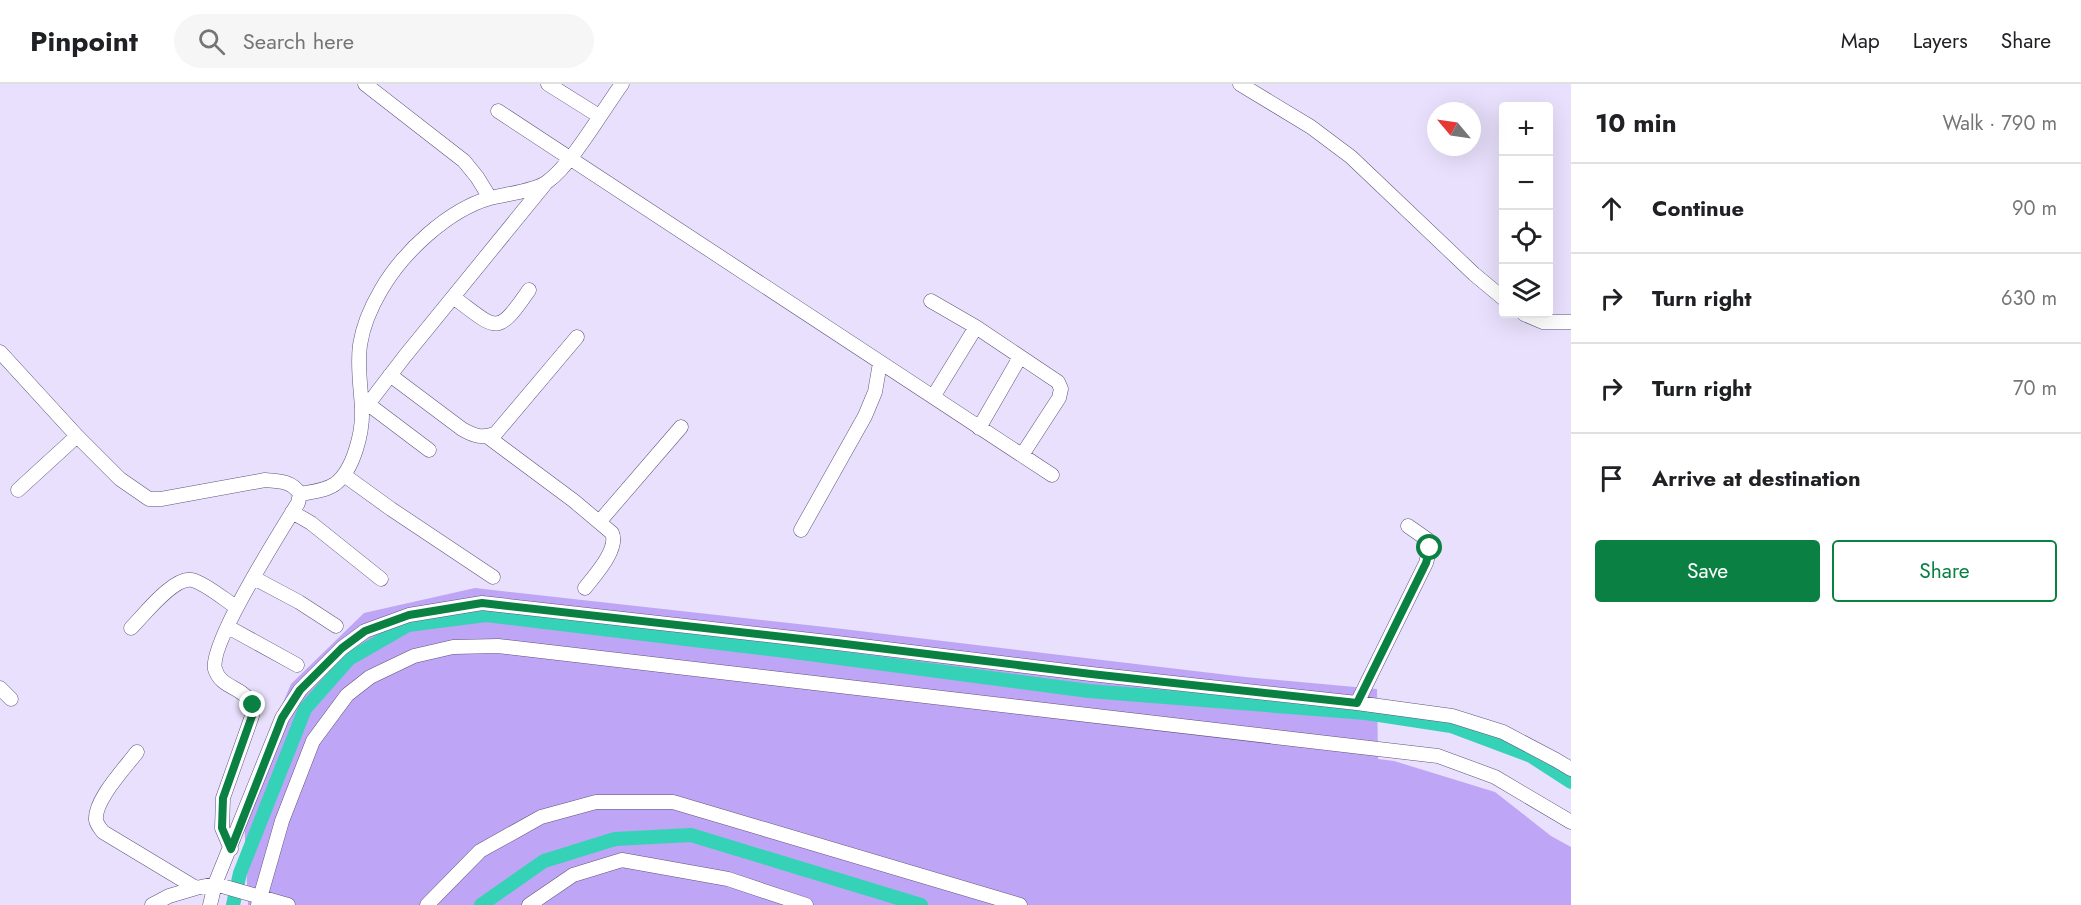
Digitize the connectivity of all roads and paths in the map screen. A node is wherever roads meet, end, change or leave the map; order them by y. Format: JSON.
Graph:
{"nodes":[{"id":1,"x":365,"y":84,"type":"edge"},
{"id":2,"x":548,"y":84,"type":"edge"},
{"id":3,"x":622,"y":84,"type":"edge"},
{"id":4,"x":1240,"y":84,"type":"edge"},
{"id":5,"x":498,"y":111,"type":"dead end"},
{"id":6,"x":599,"y":116,"type":"junction"},
{"id":7,"x":570,"y":158,"type":"junction"},
{"id":8,"x":545,"y":184,"type":"junction"},
{"id":9,"x":490,"y":198,"type":"junction"},
{"id":10,"x":529,"y":290,"type":"dead end"},
{"id":11,"x":1499,"y":296,"type":"edge"},
{"id":12,"x":453,"y":297,"type":"junction"},
{"id":13,"x":931,"y":302,"type":"dead end"},
{"id":14,"x":1534,"y":318,"type":"edge"},
{"id":15,"x":1571,"y":322,"type":"edge"},
{"id":16,"x":976,"y":327,"type":"junction"},
{"id":17,"x":577,"y":337,"type":"dead end"},
{"id":18,"x":0,"y":352,"type":"edge"},
{"id":19,"x":1020,"y":357,"type":"junction"},
{"id":20,"x":880,"y":363,"type":"junction"},
{"id":21,"x":390,"y":375,"type":"junction"},
{"id":22,"x":933,"y":397,"type":"junction"},
{"id":23,"x":365,"y":408,"type":"junction"},
{"id":24,"x":681,"y":427,"type":"dead end"},
{"id":25,"x":979,"y":428,"type":"junction"},
{"id":26,"x":76,"y":436,"type":"junction"},
{"id":27,"x":488,"y":437,"type":"junction"},
{"id":28,"x":429,"y":450,"type":"dead end"},
{"id":29,"x":1022,"y":455,"type":"junction"},
{"id":30,"x":344,"y":475,"type":"junction"},
{"id":31,"x":1052,"y":475,"type":"dead end"},
{"id":32,"x":18,"y":490,"type":"dead end"},
{"id":33,"x":300,"y":494,"type":"junction"},
{"id":34,"x":292,"y":512,"type":"junction"},
{"id":35,"x":600,"y":521,"type":"junction"},
{"id":36,"x":1408,"y":526,"type":"dead end"},
{"id":37,"x":801,"y":530,"type":"dead end"},
{"id":38,"x":493,"y":577,"type":"dead end"},
{"id":39,"x":254,"y":578,"type":"junction"},
{"id":40,"x":381,"y":579,"type":"dead end"},
{"id":41,"x":585,"y":588,"type":"dead end"},
{"id":42,"x":236,"y":607,"type":"junction"},
{"id":43,"x":336,"y":626,"type":"dead end"},
{"id":44,"x":228,"y":627,"type":"junction"},
{"id":45,"x":131,"y":628,"type":"dead end"},
{"id":46,"x":297,"y":665,"type":"dead end"},
{"id":47,"x":0,"y":688,"type":"edge"},
{"id":48,"x":11,"y":699,"type":"dead end"},
{"id":49,"x":1357,"y":703,"type":"junction"},
{"id":50,"x":137,"y":752,"type":"dead end"},
{"id":51,"x":1571,"y":770,"type":"edge"},
{"id":52,"x":1571,"y":822,"type":"edge"},
{"id":53,"x":231,"y":849,"type":"junction"},
{"id":54,"x":220,"y":886,"type":"junction"},
{"id":55,"x":196,"y":888,"type":"junction"},
{"id":56,"x":258,"y":899,"type":"edge"},
{"id":57,"x":152,"y":905,"type":"edge"},
{"id":58,"x":210,"y":905,"type":"edge"},
{"id":59,"x":288,"y":905,"type":"edge"},
{"id":60,"x":427,"y":905,"type":"edge"},
{"id":61,"x":529,"y":905,"type":"edge"},
{"id":62,"x":806,"y":905,"type":"edge"},
{"id":63,"x":1020,"y":905,"type":"edge"}],
"edges":[{"from":1,"to":9,"type":"street"},
{"from":2,"to":6,"type":"street"},
{"from":3,"to":6,"type":"street"},
{"from":4,"to":11,"type":"street"},
{"from":5,"to":7,"type":"street"},
{"from":6,"to":7,"type":"street"},
{"from":7,"to":8,"type":"street"},
{"from":7,"to":20,"type":"street"},
{"from":8,"to":9,"type":"street"},
{"from":8,"to":12,"type":"street"},
{"from":9,"to":23,"type":"street"},
{"from":10,"to":12,"type":"street"},
{"from":12,"to":21,"type":"street"},
{"from":13,"to":16,"type":"street"},
{"from":14,"to":15,"type":"street"},
{"from":16,"to":19,"type":"street"},
{"from":16,"to":22,"type":"street"},
{"from":17,"to":27,"type":"street"},
{"from":18,"to":26,"type":"street"},
{"from":19,"to":25,"type":"street"},
{"from":19,"to":29,"type":"street"},
{"from":20,"to":22,"type":"street"},
{"from":20,"to":37,"type":"street"},
{"from":21,"to":23,"type":"street"},
{"from":21,"to":27,"type":"street"},
{"from":22,"to":25,"type":"street"},
{"from":23,"to":28,"type":"street"},
{"from":23,"to":30,"type":"street"},
{"from":24,"to":35,"type":"street"},
{"from":25,"to":29,"type":"street"},
{"from":26,"to":32,"type":"street"},
{"from":26,"to":33,"type":"street"},
{"from":27,"to":35,"type":"street"},
{"from":29,"to":31,"type":"street"},
{"from":30,"to":33,"type":"street"},
{"from":30,"to":38,"type":"street"},
{"from":33,"to":34,"type":"street"},
{"from":34,"to":39,"type":"street"},
{"from":34,"to":40,"type":"street"},
{"from":35,"to":41,"type":"street"},
{"from":36,"to":49,"type":"street"},
{"from":39,"to":42,"type":"street"},
{"from":39,"to":43,"type":"street"},
{"from":42,"to":44,"type":"street"},
{"from":42,"to":45,"type":"street"},
{"from":44,"to":46,"type":"street"},
{"from":44,"to":53,"type":"street"},
{"from":47,"to":48,"type":"street"},
{"from":49,"to":51,"type":"street"},
{"from":49,"to":53,"type":"street"},
{"from":50,"to":55,"type":"street"},
{"from":52,"to":56,"type":"street"},
{"from":53,"to":54,"type":"street"},
{"from":54,"to":55,"type":"street"},
{"from":54,"to":56,"type":"street"},
{"from":54,"to":58,"type":"street"},
{"from":55,"to":57,"type":"street"},
{"from":56,"to":59,"type":"street"},
{"from":60,"to":63,"type":"street"},
{"from":61,"to":62,"type":"street"}]}
